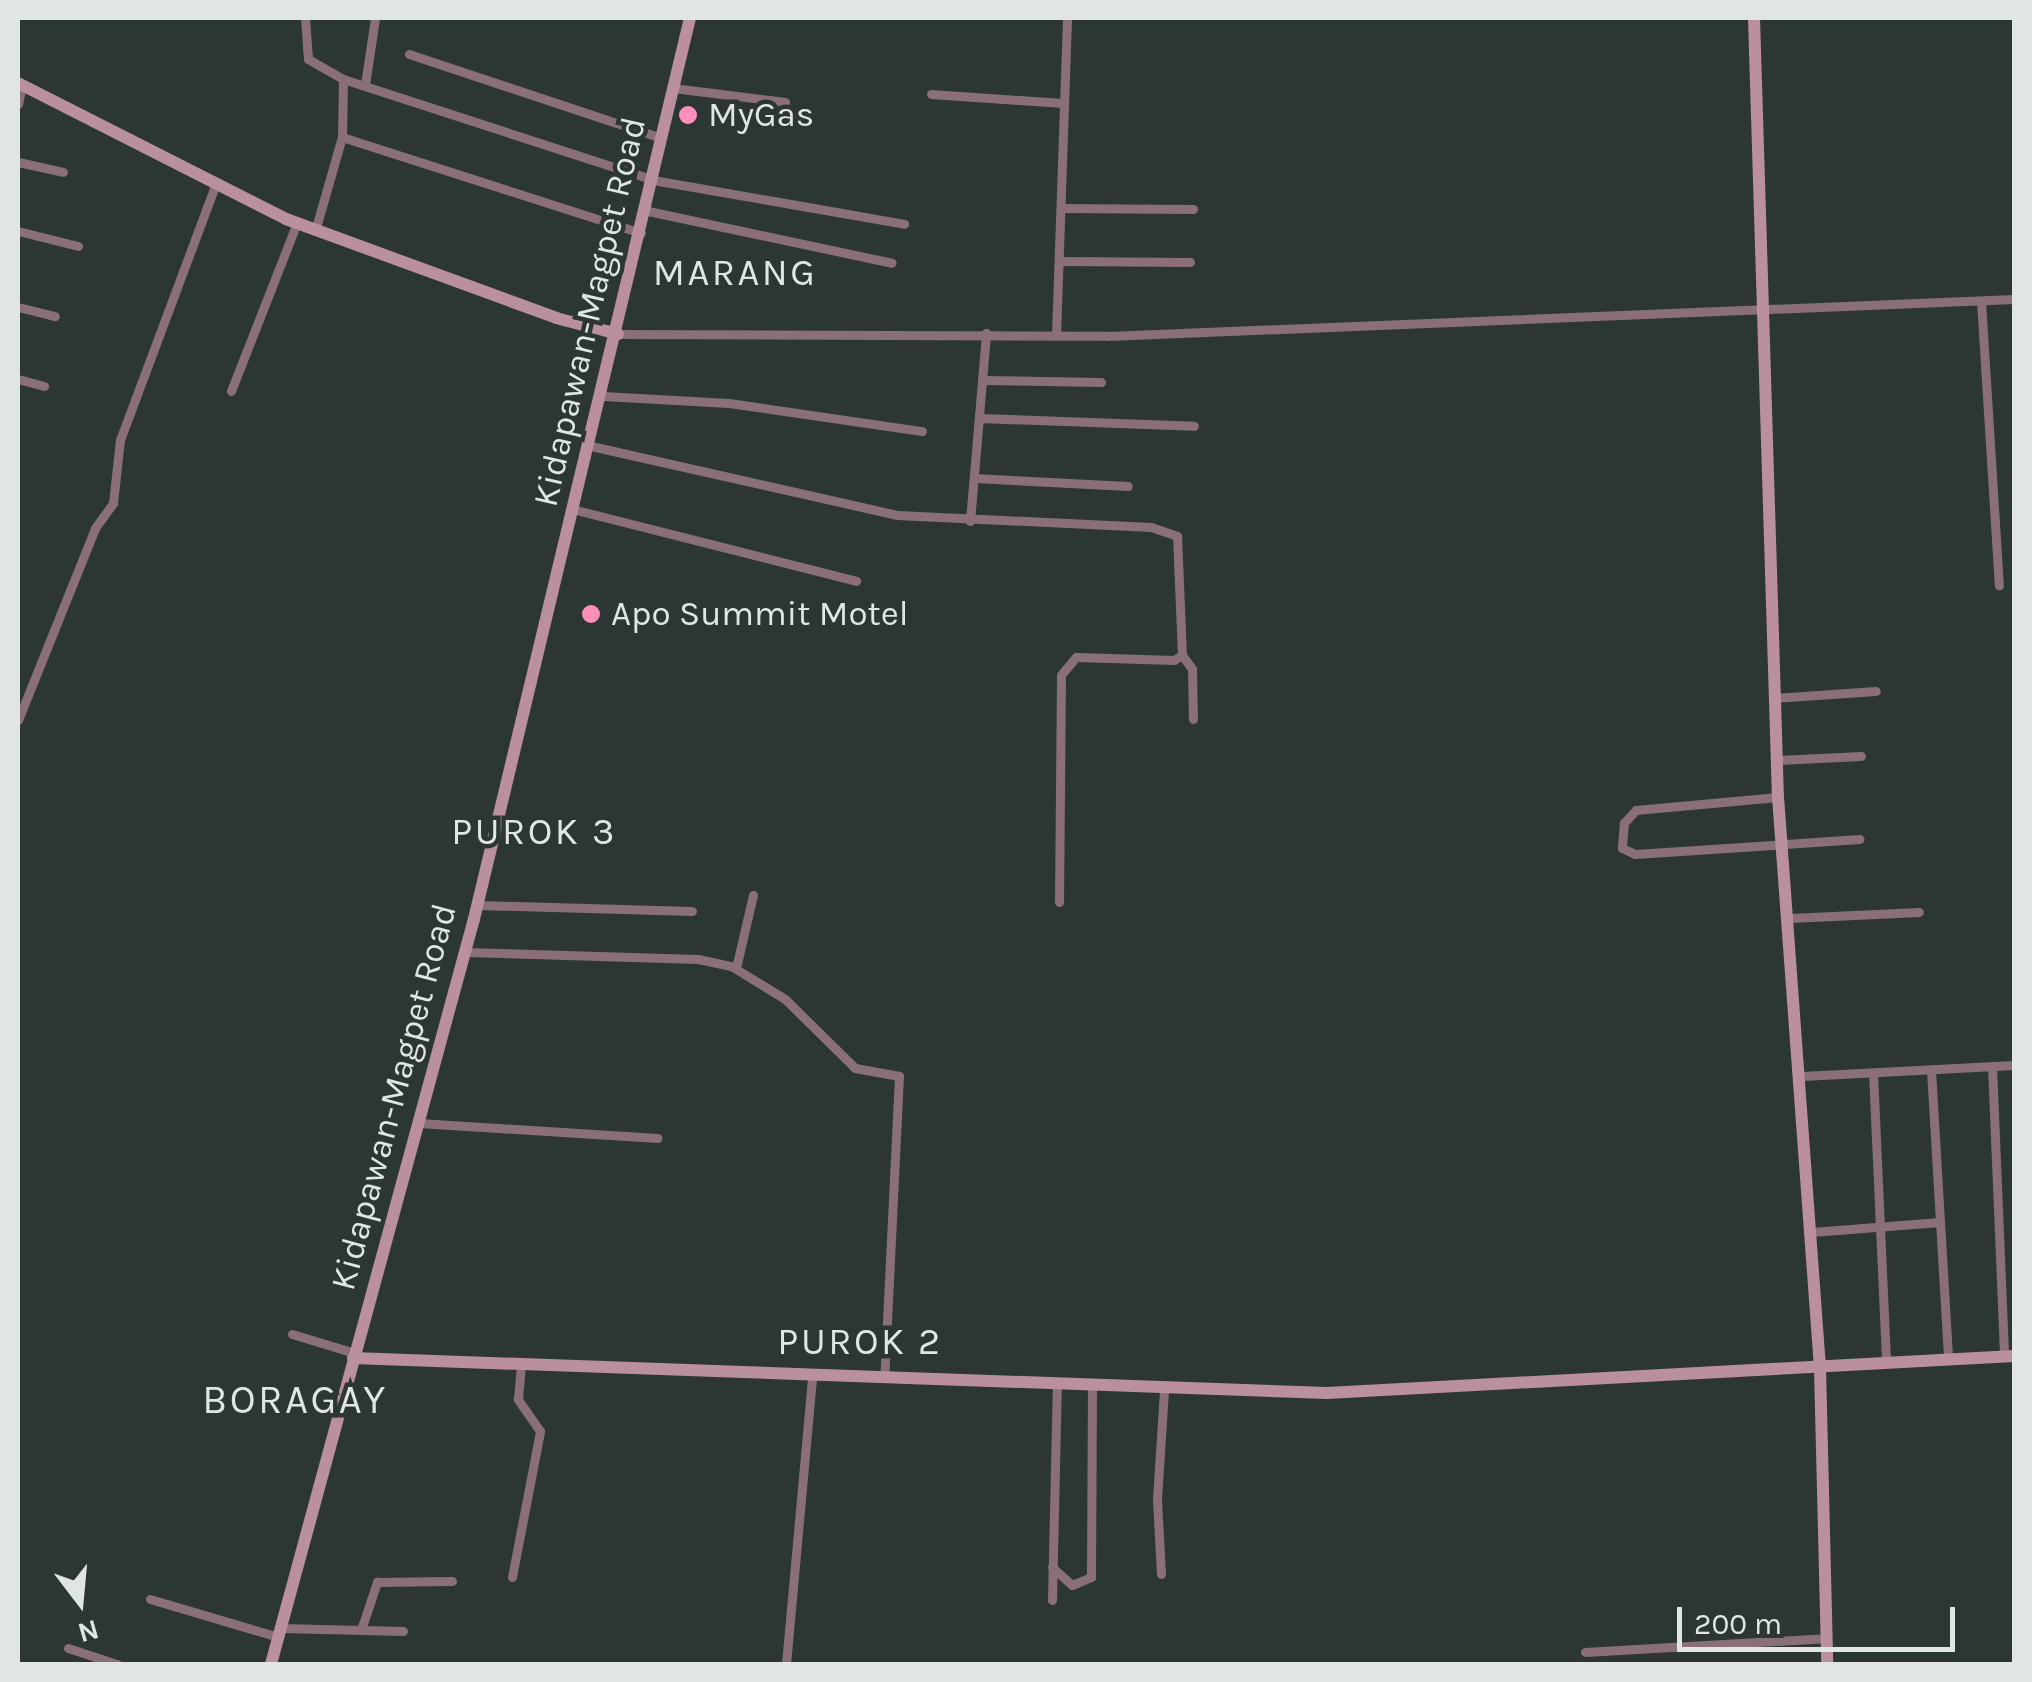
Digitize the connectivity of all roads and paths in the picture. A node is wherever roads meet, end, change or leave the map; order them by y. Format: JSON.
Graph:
{"nodes":[{"id":1,"x":305,"y":18,"type":"edge"},
{"id":2,"x":375,"y":18,"type":"edge"},
{"id":3,"x":690,"y":18,"type":"edge"},
{"id":4,"x":1067,"y":18,"type":"edge"},
{"id":5,"x":1754,"y":18,"type":"edge"},
{"id":6,"x":409,"y":54,"type":"dead end"},
{"id":7,"x":344,"y":80,"type":"junction"},
{"id":8,"x":20,"y":84,"type":"edge"},
{"id":9,"x":365,"y":86,"type":"junction"},
{"id":10,"x":673,"y":88,"type":"junction"},
{"id":11,"x":932,"y":94,"type":"dead end"},
{"id":12,"x":785,"y":102,"type":"dead end"},
{"id":13,"x":1062,"y":103,"type":"junction"},
{"id":14,"x":18,"y":104,"type":"edge"},
{"id":15,"x":342,"y":137,"type":"junction"},
{"id":16,"x":661,"y":138,"type":"junction"},
{"id":17,"x":18,"y":162,"type":"edge"},
{"id":18,"x":63,"y":172,"type":"dead end"},
{"id":19,"x":653,"y":180,"type":"junction"},
{"id":20,"x":215,"y":186,"type":"junction"},
{"id":21,"x":1061,"y":208,"type":"junction"},
{"id":22,"x":1193,"y":208,"type":"dead end"},
{"id":23,"x":648,"y":212,"type":"junction"},
{"id":24,"x":296,"y":223,"type":"junction"},
{"id":25,"x":904,"y":224,"type":"dead end"},
{"id":26,"x":18,"y":231,"type":"edge"},
{"id":27,"x":316,"y":231,"type":"junction"},
{"id":28,"x":641,"y":233,"type":"junction"},
{"id":29,"x":78,"y":246,"type":"dead end"},
{"id":30,"x":1060,"y":260,"type":"junction"},
{"id":31,"x":1190,"y":262,"type":"dead end"},
{"id":32,"x":892,"y":263,"type":"dead end"},
{"id":33,"x":2014,"y":299,"type":"edge"},
{"id":34,"x":1981,"y":300,"type":"junction"},
{"id":35,"x":18,"y":308,"type":"edge"},
{"id":36,"x":1765,"y":308,"type":"junction"},
{"id":37,"x":55,"y":316,"type":"dead end"},
{"id":38,"x":986,"y":333,"type":"junction"},
{"id":39,"x":618,"y":334,"type":"junction"},
{"id":40,"x":1056,"y":335,"type":"junction"},
{"id":41,"x":18,"y":379,"type":"edge"},
{"id":42,"x":982,"y":380,"type":"junction"},
{"id":43,"x":1102,"y":382,"type":"dead end"},
{"id":44,"x":44,"y":386,"type":"dead end"},
{"id":45,"x":230,"y":391,"type":"dead end"},
{"id":46,"x":603,"y":396,"type":"junction"},
{"id":47,"x":980,"y":418,"type":"junction"},
{"id":48,"x":1194,"y":426,"type":"dead end"},
{"id":49,"x":922,"y":431,"type":"dead end"},
{"id":50,"x":591,"y":446,"type":"junction"},
{"id":51,"x":974,"y":478,"type":"junction"},
{"id":52,"x":1128,"y":486,"type":"dead end"},
{"id":53,"x":576,"y":510,"type":"junction"},
{"id":54,"x":970,"y":521,"type":"junction"},
{"id":55,"x":856,"y":581,"type":"dead end"},
{"id":56,"x":1999,"y":585,"type":"dead end"},
{"id":57,"x":1182,"y":655,"type":"junction"},
{"id":58,"x":1876,"y":691,"type":"dead end"},
{"id":59,"x":1775,"y":698,"type":"junction"},
{"id":60,"x":1193,"y":719,"type":"dead end"},
{"id":61,"x":18,"y":720,"type":"edge"},
{"id":62,"x":1861,"y":756,"type":"dead end"},
{"id":63,"x":1778,"y":760,"type":"junction"},
{"id":64,"x":1778,"y":797,"type":"junction"},
{"id":65,"x":1860,"y":839,"type":"dead end"},
{"id":66,"x":1780,"y":842,"type":"junction"},
{"id":67,"x":753,"y":895,"type":"dead end"},
{"id":68,"x":1059,"y":902,"type":"dead end"},
{"id":69,"x":477,"y":906,"type":"junction"},
{"id":70,"x":692,"y":911,"type":"dead end"},
{"id":71,"x":1918,"y":912,"type":"dead end"},
{"id":72,"x":1790,"y":918,"type":"junction"},
{"id":73,"x":465,"y":952,"type":"junction"},
{"id":74,"x":736,"y":968,"type":"junction"},
{"id":75,"x":2014,"y":1065,"type":"edge"},
{"id":76,"x":1992,"y":1066,"type":"junction"},
{"id":77,"x":1931,"y":1070,"type":"junction"},
{"id":78,"x":1873,"y":1073,"type":"junction"},
{"id":79,"x":1802,"y":1076,"type":"junction"},
{"id":80,"x":419,"y":1123,"type":"junction"},
{"id":81,"x":658,"y":1138,"type":"dead end"},
{"id":82,"x":1940,"y":1222,"type":"junction"},
{"id":83,"x":1880,"y":1226,"type":"junction"},
{"id":84,"x":1812,"y":1232,"type":"junction"},
{"id":85,"x":292,"y":1334,"type":"dead end"},
{"id":86,"x":354,"y":1355,"type":"junction"},
{"id":87,"x":2010,"y":1356,"type":"edge"},
{"id":88,"x":1948,"y":1360,"type":"junction"},
{"id":89,"x":1886,"y":1364,"type":"junction"},
{"id":90,"x":521,"y":1366,"type":"junction"},
{"id":91,"x":1820,"y":1368,"type":"junction"},
{"id":92,"x":812,"y":1378,"type":"junction"},
{"id":93,"x":884,"y":1379,"type":"junction"},
{"id":94,"x":1056,"y":1387,"type":"junction"},
{"id":95,"x":1092,"y":1388,"type":"junction"},
{"id":96,"x":1164,"y":1390,"type":"junction"},
{"id":97,"x":1052,"y":1567,"type":"junction"},
{"id":98,"x":1161,"y":1574,"type":"dead end"},
{"id":99,"x":512,"y":1577,"type":"dead end"},
{"id":100,"x":452,"y":1581,"type":"dead end"},
{"id":101,"x":150,"y":1599,"type":"dead end"},
{"id":102,"x":1052,"y":1600,"type":"dead end"},
{"id":103,"x":361,"y":1630,"type":"junction"},
{"id":104,"x":403,"y":1631,"type":"dead end"},
{"id":105,"x":279,"y":1632,"type":"junction"},
{"id":106,"x":1826,"y":1638,"type":"junction"},
{"id":107,"x":68,"y":1648,"type":"dead end"},
{"id":108,"x":1585,"y":1652,"type":"dead end"},
{"id":109,"x":118,"y":1664,"type":"edge"},
{"id":110,"x":271,"y":1664,"type":"edge"},
{"id":111,"x":786,"y":1664,"type":"edge"},
{"id":112,"x":1827,"y":1664,"type":"edge"}],
"edges":[{"from":1,"to":7,"type":"street"},
{"from":2,"to":9,"type":"street"},
{"from":3,"to":10,"type":"street","name":"Kidapawan-Magpet Road"},
{"from":4,"to":13,"type":"street"},
{"from":5,"to":36,"type":"street"},
{"from":6,"to":16,"type":"street"},
{"from":7,"to":9,"type":"street"},
{"from":7,"to":15,"type":"street"},
{"from":8,"to":14,"type":"street"},
{"from":8,"to":20,"type":"street"},
{"from":9,"to":19,"type":"street"},
{"from":10,"to":12,"type":"street"},
{"from":10,"to":16,"type":"street","name":"Kidapawan-Magpet Road"},
{"from":11,"to":13,"type":"street"},
{"from":13,"to":21,"type":"street"},
{"from":15,"to":27,"type":"street"},
{"from":15,"to":28,"type":"street"},
{"from":16,"to":19,"type":"street","name":"Kidapawan-Magpet Road"},
{"from":17,"to":18,"type":"street"},
{"from":19,"to":23,"type":"street","name":"Kidapawan-Magpet Road"},
{"from":19,"to":25,"type":"street"},
{"from":20,"to":24,"type":"street"},
{"from":20,"to":61,"type":"street"},
{"from":21,"to":22,"type":"street"},
{"from":21,"to":30,"type":"street"},
{"from":23,"to":28,"type":"street","name":"Kidapawan-Magpet Road"},
{"from":23,"to":32,"type":"street"},
{"from":24,"to":27,"type":"street"},
{"from":24,"to":45,"type":"street"},
{"from":26,"to":29,"type":"street"},
{"from":27,"to":39,"type":"street"},
{"from":28,"to":39,"type":"street","name":"Kidapawan-Magpet Road"},
{"from":30,"to":31,"type":"street"},
{"from":30,"to":40,"type":"street"},
{"from":33,"to":34,"type":"street"},
{"from":34,"to":36,"type":"street"},
{"from":34,"to":56,"type":"street"},
{"from":35,"to":37,"type":"street"},
{"from":36,"to":40,"type":"street"},
{"from":36,"to":59,"type":"street"},
{"from":38,"to":39,"type":"street"},
{"from":38,"to":40,"type":"street"},
{"from":38,"to":42,"type":"street"},
{"from":39,"to":46,"type":"street","name":"Kidapawan-Magpet Road"},
{"from":41,"to":44,"type":"street"},
{"from":42,"to":43,"type":"street"},
{"from":42,"to":47,"type":"street"},
{"from":46,"to":49,"type":"street"},
{"from":46,"to":50,"type":"street","name":"Kidapawan-Magpet Road"},
{"from":47,"to":48,"type":"street"},
{"from":47,"to":51,"type":"street"},
{"from":50,"to":53,"type":"street","name":"Kidapawan-Magpet Road"},
{"from":50,"to":54,"type":"street"},
{"from":51,"to":52,"type":"street"},
{"from":51,"to":54,"type":"street"},
{"from":53,"to":55,"type":"street"},
{"from":53,"to":69,"type":"street","name":"Kidapawan-Magpet Road"},
{"from":54,"to":57,"type":"street"},
{"from":57,"to":60,"type":"street"},
{"from":57,"to":68,"type":"street"},
{"from":58,"to":59,"type":"street"},
{"from":59,"to":63,"type":"street"},
{"from":62,"to":63,"type":"street"},
{"from":63,"to":64,"type":"street"},
{"from":64,"to":66,"type":"street"},
{"from":64,"to":66,"type":"street"},
{"from":65,"to":66,"type":"street"},
{"from":66,"to":72,"type":"street"},
{"from":67,"to":74,"type":"street"},
{"from":69,"to":70,"type":"street"},
{"from":69,"to":73,"type":"street","name":"Kidapawan-Magpet Road"},
{"from":71,"to":72,"type":"street"},
{"from":72,"to":79,"type":"street"},
{"from":73,"to":74,"type":"street"},
{"from":73,"to":80,"type":"street","name":"Kidapawan-Magpet Road"},
{"from":74,"to":93,"type":"street"},
{"from":75,"to":76,"type":"street"},
{"from":76,"to":77,"type":"street"},
{"from":76,"to":87,"type":"street"},
{"from":77,"to":78,"type":"street"},
{"from":77,"to":82,"type":"street"},
{"from":78,"to":79,"type":"street"},
{"from":78,"to":83,"type":"street"},
{"from":79,"to":84,"type":"street"},
{"from":80,"to":81,"type":"street"},
{"from":80,"to":86,"type":"street","name":"Kidapawan-Magpet Road"},
{"from":82,"to":83,"type":"street"},
{"from":82,"to":88,"type":"street"},
{"from":83,"to":84,"type":"street"},
{"from":83,"to":89,"type":"street"},
{"from":84,"to":91,"type":"street"},
{"from":85,"to":86,"type":"street"},
{"from":86,"to":90,"type":"street"},
{"from":86,"to":105,"type":"street","name":"Kidapawan-Magpet Road"},
{"from":87,"to":88,"type":"street"},
{"from":88,"to":89,"type":"street"},
{"from":89,"to":91,"type":"street"},
{"from":90,"to":92,"type":"street"},
{"from":90,"to":99,"type":"street"},
{"from":91,"to":96,"type":"street"},
{"from":91,"to":106,"type":"street"},
{"from":92,"to":93,"type":"street"},
{"from":92,"to":111,"type":"street"},
{"from":93,"to":94,"type":"street"},
{"from":94,"to":95,"type":"street"},
{"from":94,"to":97,"type":"street"},
{"from":95,"to":96,"type":"street"},
{"from":95,"to":97,"type":"street"},
{"from":96,"to":98,"type":"street"},
{"from":97,"to":102,"type":"street"},
{"from":100,"to":103,"type":"street"},
{"from":101,"to":105,"type":"street"},
{"from":103,"to":104,"type":"street"},
{"from":103,"to":105,"type":"street"},
{"from":105,"to":110,"type":"street","name":"Kidapawan-Magpet Road"},
{"from":106,"to":108,"type":"street"},
{"from":106,"to":112,"type":"street"},
{"from":107,"to":109,"type":"street"}]}
